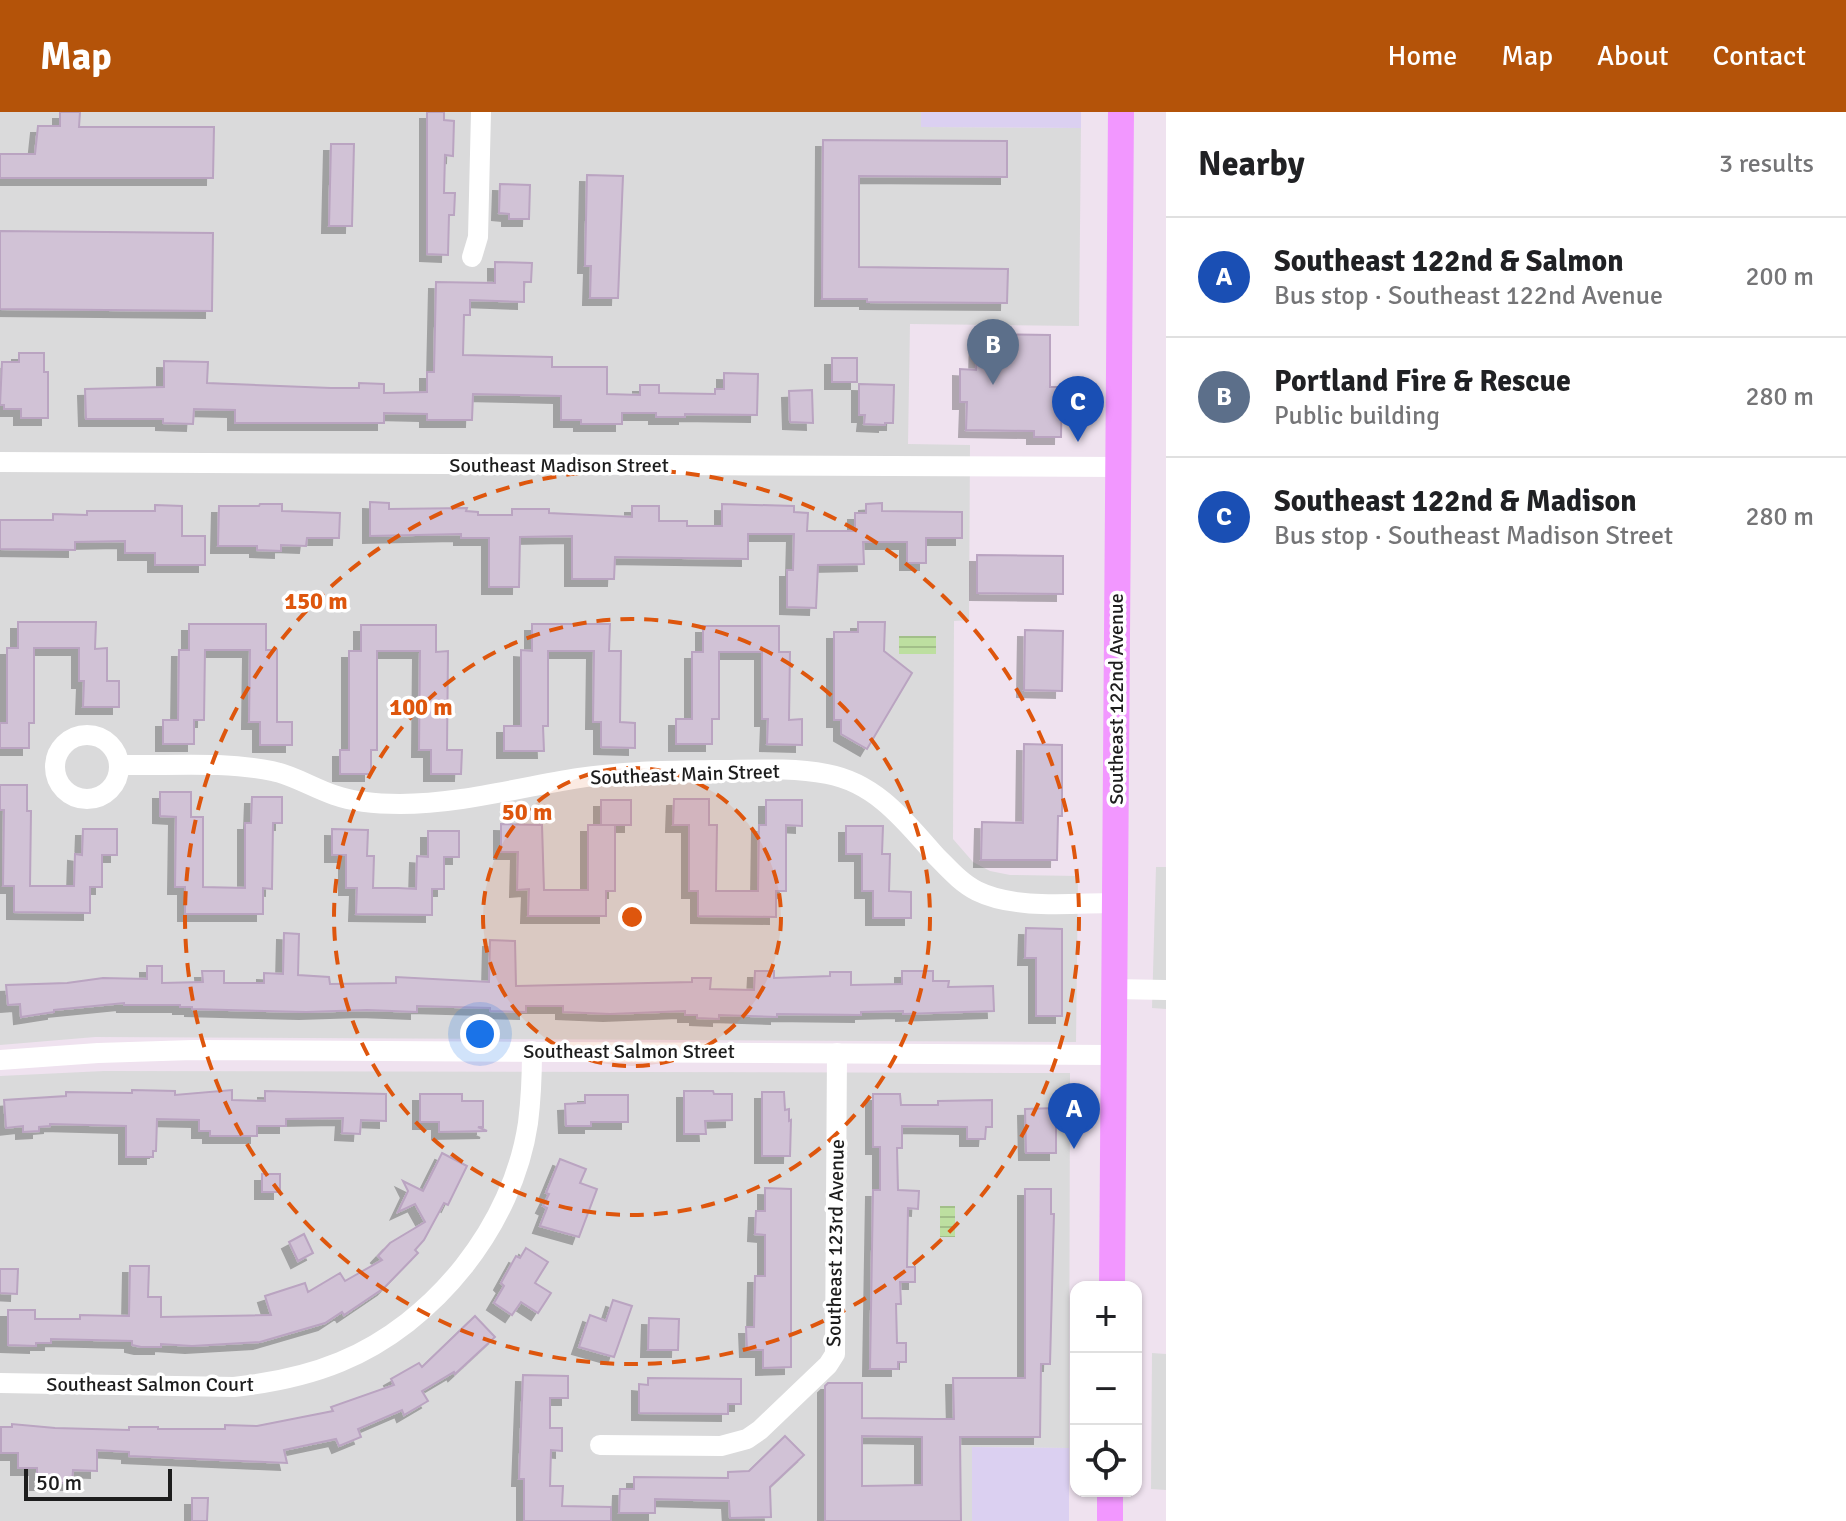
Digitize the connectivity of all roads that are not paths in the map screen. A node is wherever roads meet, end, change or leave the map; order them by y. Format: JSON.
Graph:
{"nodes":[{"id":1,"x":481,"y":112,"type":"edge"},
{"id":2,"x":1121,"y":112,"type":"edge"},
{"id":3,"x":472,"y":257,"type":"dead end"},
{"id":4,"x":0,"y":462,"type":"edge"},
{"id":5,"x":1118,"y":467,"type":"junction"},
{"id":6,"x":120,"y":765,"type":"dead end"},
{"id":7,"x":1115,"y":903,"type":"junction"},
{"id":8,"x":1114,"y":989,"type":"junction"},
{"id":9,"x":1166,"y":990,"type":"edge"},
{"id":10,"x":532,"y":1051,"type":"junction"},
{"id":11,"x":837,"y":1053,"type":"junction"},
{"id":12,"x":1114,"y":1055,"type":"junction"},
{"id":13,"x":0,"y":1060,"type":"edge"},
{"id":14,"x":1112,"y":1281,"type":"edge"},
{"id":15,"x":0,"y":1383,"type":"edge"},
{"id":16,"x":600,"y":1445,"type":"dead end"},
{"id":17,"x":1110,"y":1497,"type":"edge"},
{"id":18,"x":1110,"y":1521,"type":"edge"}],
"edges":[{"from":1,"to":3,"type":"street"},
{"from":2,"to":5,"type":"main road","name":"Southeast 122nd Avenue"},
{"from":4,"to":5,"type":"street","name":"Southeast Madison Street"},
{"from":5,"to":7,"type":"main road","name":"Southeast 122nd Avenue"},
{"from":6,"to":7,"type":"street","name":"Southeast Main Street"},
{"from":7,"to":8,"type":"main road","name":"Southeast 122nd Avenue"},
{"from":8,"to":9,"type":"street"},
{"from":8,"to":12,"type":"main road","name":"Southeast 122nd Avenue"},
{"from":10,"to":11,"type":"street","name":"Southeast Salmon Street"},
{"from":10,"to":13,"type":"street","name":"Southeast Salmon Street"},
{"from":10,"to":15,"type":"street","name":"Southeast Salmon Court"},
{"from":11,"to":12,"type":"street","name":"Southeast Salmon Street"},
{"from":11,"to":16,"type":"street","name":"Southeast 123rd Avenue"},
{"from":12,"to":14,"type":"main road","name":"Southeast 122nd Avenue"},
{"from":17,"to":18,"type":"main road"}]}
